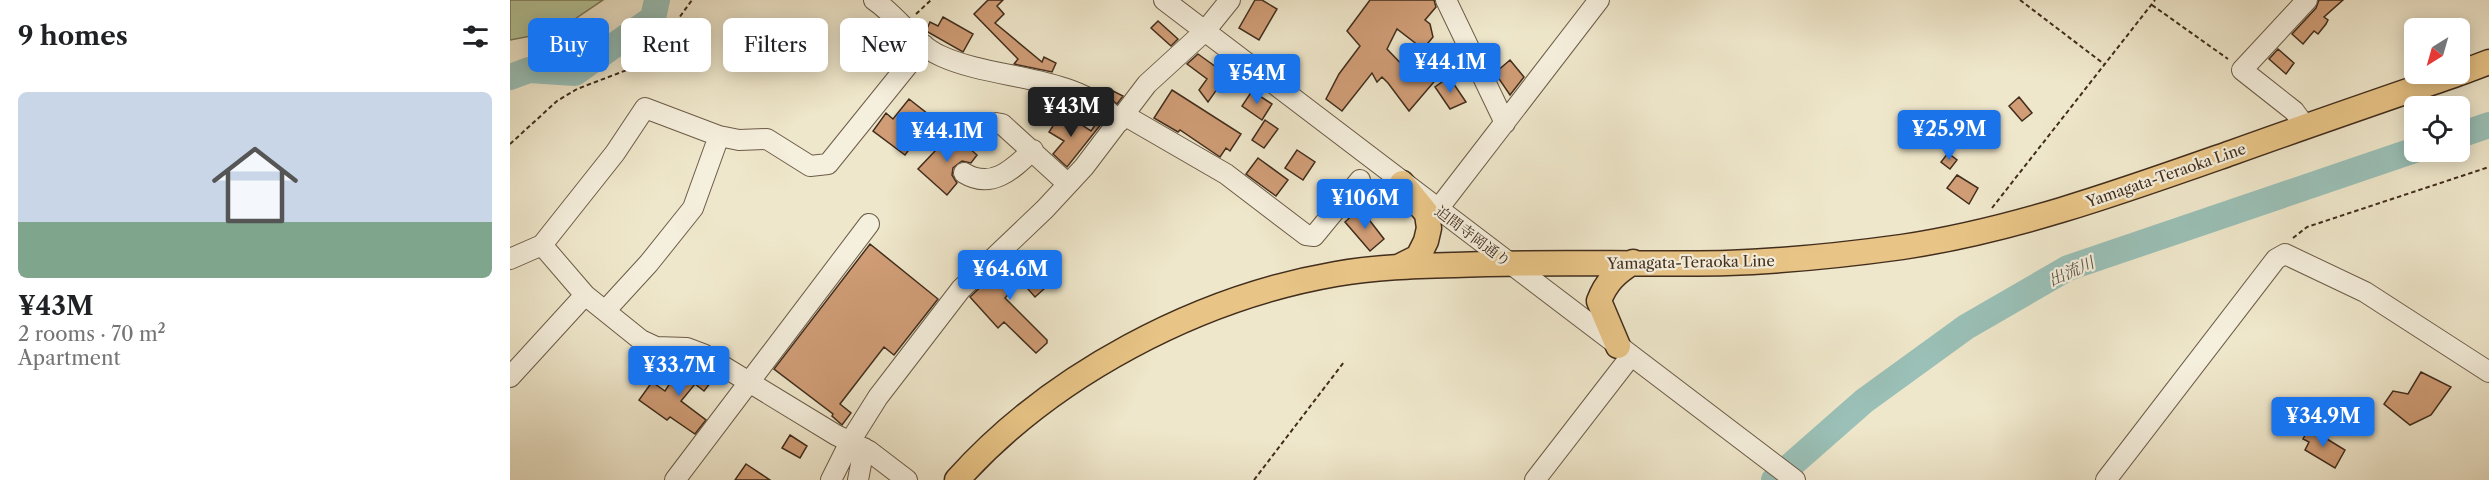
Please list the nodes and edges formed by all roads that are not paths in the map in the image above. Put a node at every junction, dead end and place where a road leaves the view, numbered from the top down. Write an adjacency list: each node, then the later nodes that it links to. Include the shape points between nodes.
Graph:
1 (874, 0): 7 (street)
2 (1164, 0): 8 (street, 迫間寺岡通り)
3 (1230, 0): 8 (street)
4 (1446, 0): 15 (street)
5 (1599, 0): 15 (street)
6 (2307, 0): 16 (street, via 2242,70 2294,111)
7 (894, 18)
8 (1205, 32): 14 (street, via 1147,84); 22 (street, 迫間寺岡通り)
9 (928, 48): 14 (street, via 972,68 1070,92)
10 (2489, 62): 11 (main road, Yamagata-Teraoka Line)
11 (2470, 69)
12 (902, 72): 18 (street, via 828,164 810,166 766,139)
13 (2427, 84): 16 (main road, Yamagata-Teraoka Line)
14 (1121, 119): 21 (street, via 1226,174 1306,235 1314,236); 23 (street)
15 (1505, 123): 24 (street)
16 (2305, 126): 28 (main road, Yamagata-Teraoka Line, via 2059,212 1905,246 1780,261)
17 (979, 133): 19 (street, via 996,123 1002,124)
18 (718, 136): 26 (street, via 645,108 615,153); 32 (street, via 693,208)
19 (1033, 150): 20 (street, via 1001,177 984,180); 23 (street)
20 (964, 173)
21 (1360, 180)
22 (1402, 183): 24 (street, 迫間寺岡通り); 30 (main road, via 1427,214 1429,228 1418,257)
23 (1068, 184): 37 (street, via 962,289 878,397)
24 (1438, 209): 29 (street, 迫間寺岡通り)
25 (869, 224): 36 (street)
26 (542, 245): 27 (street); 31 (street)
27 (510, 260)
28 (1633, 262): 29 (main road, Yamagata-Teraoka Line); 33 (main road, via 1617,272 1604,287 1599,301)
29 (1509, 263): 30 (main road, Yamagata-Teraoka Line); 33 (street, 迫間寺岡通り)
30 (1398, 267): 42 (main road, Yamagata-Teraoka Line, via 1276,287 1165,328 1057,392 1000,438)
31 (585, 295): 32 (street); 35 (street)
32 (605, 311): 36 (street, via 649,344 703,354)
33 (1625, 351): 43 (street); 44 (street, 迫間寺岡通り)
34 (2489, 372): 45 (street, via 2365,292 2285,254 2276,259)
35 (510, 377)
36 (749, 382): 37 (street, via 836,435); 38 (street)
37 (858, 444): 39 (street); 40 (street); 41 (street)
38 (675, 480)
39 (831, 480)
40 (858, 480)
41 (907, 480)
42 (957, 480)
43 (1535, 480)
44 (1795, 480)
45 (2106, 480)

